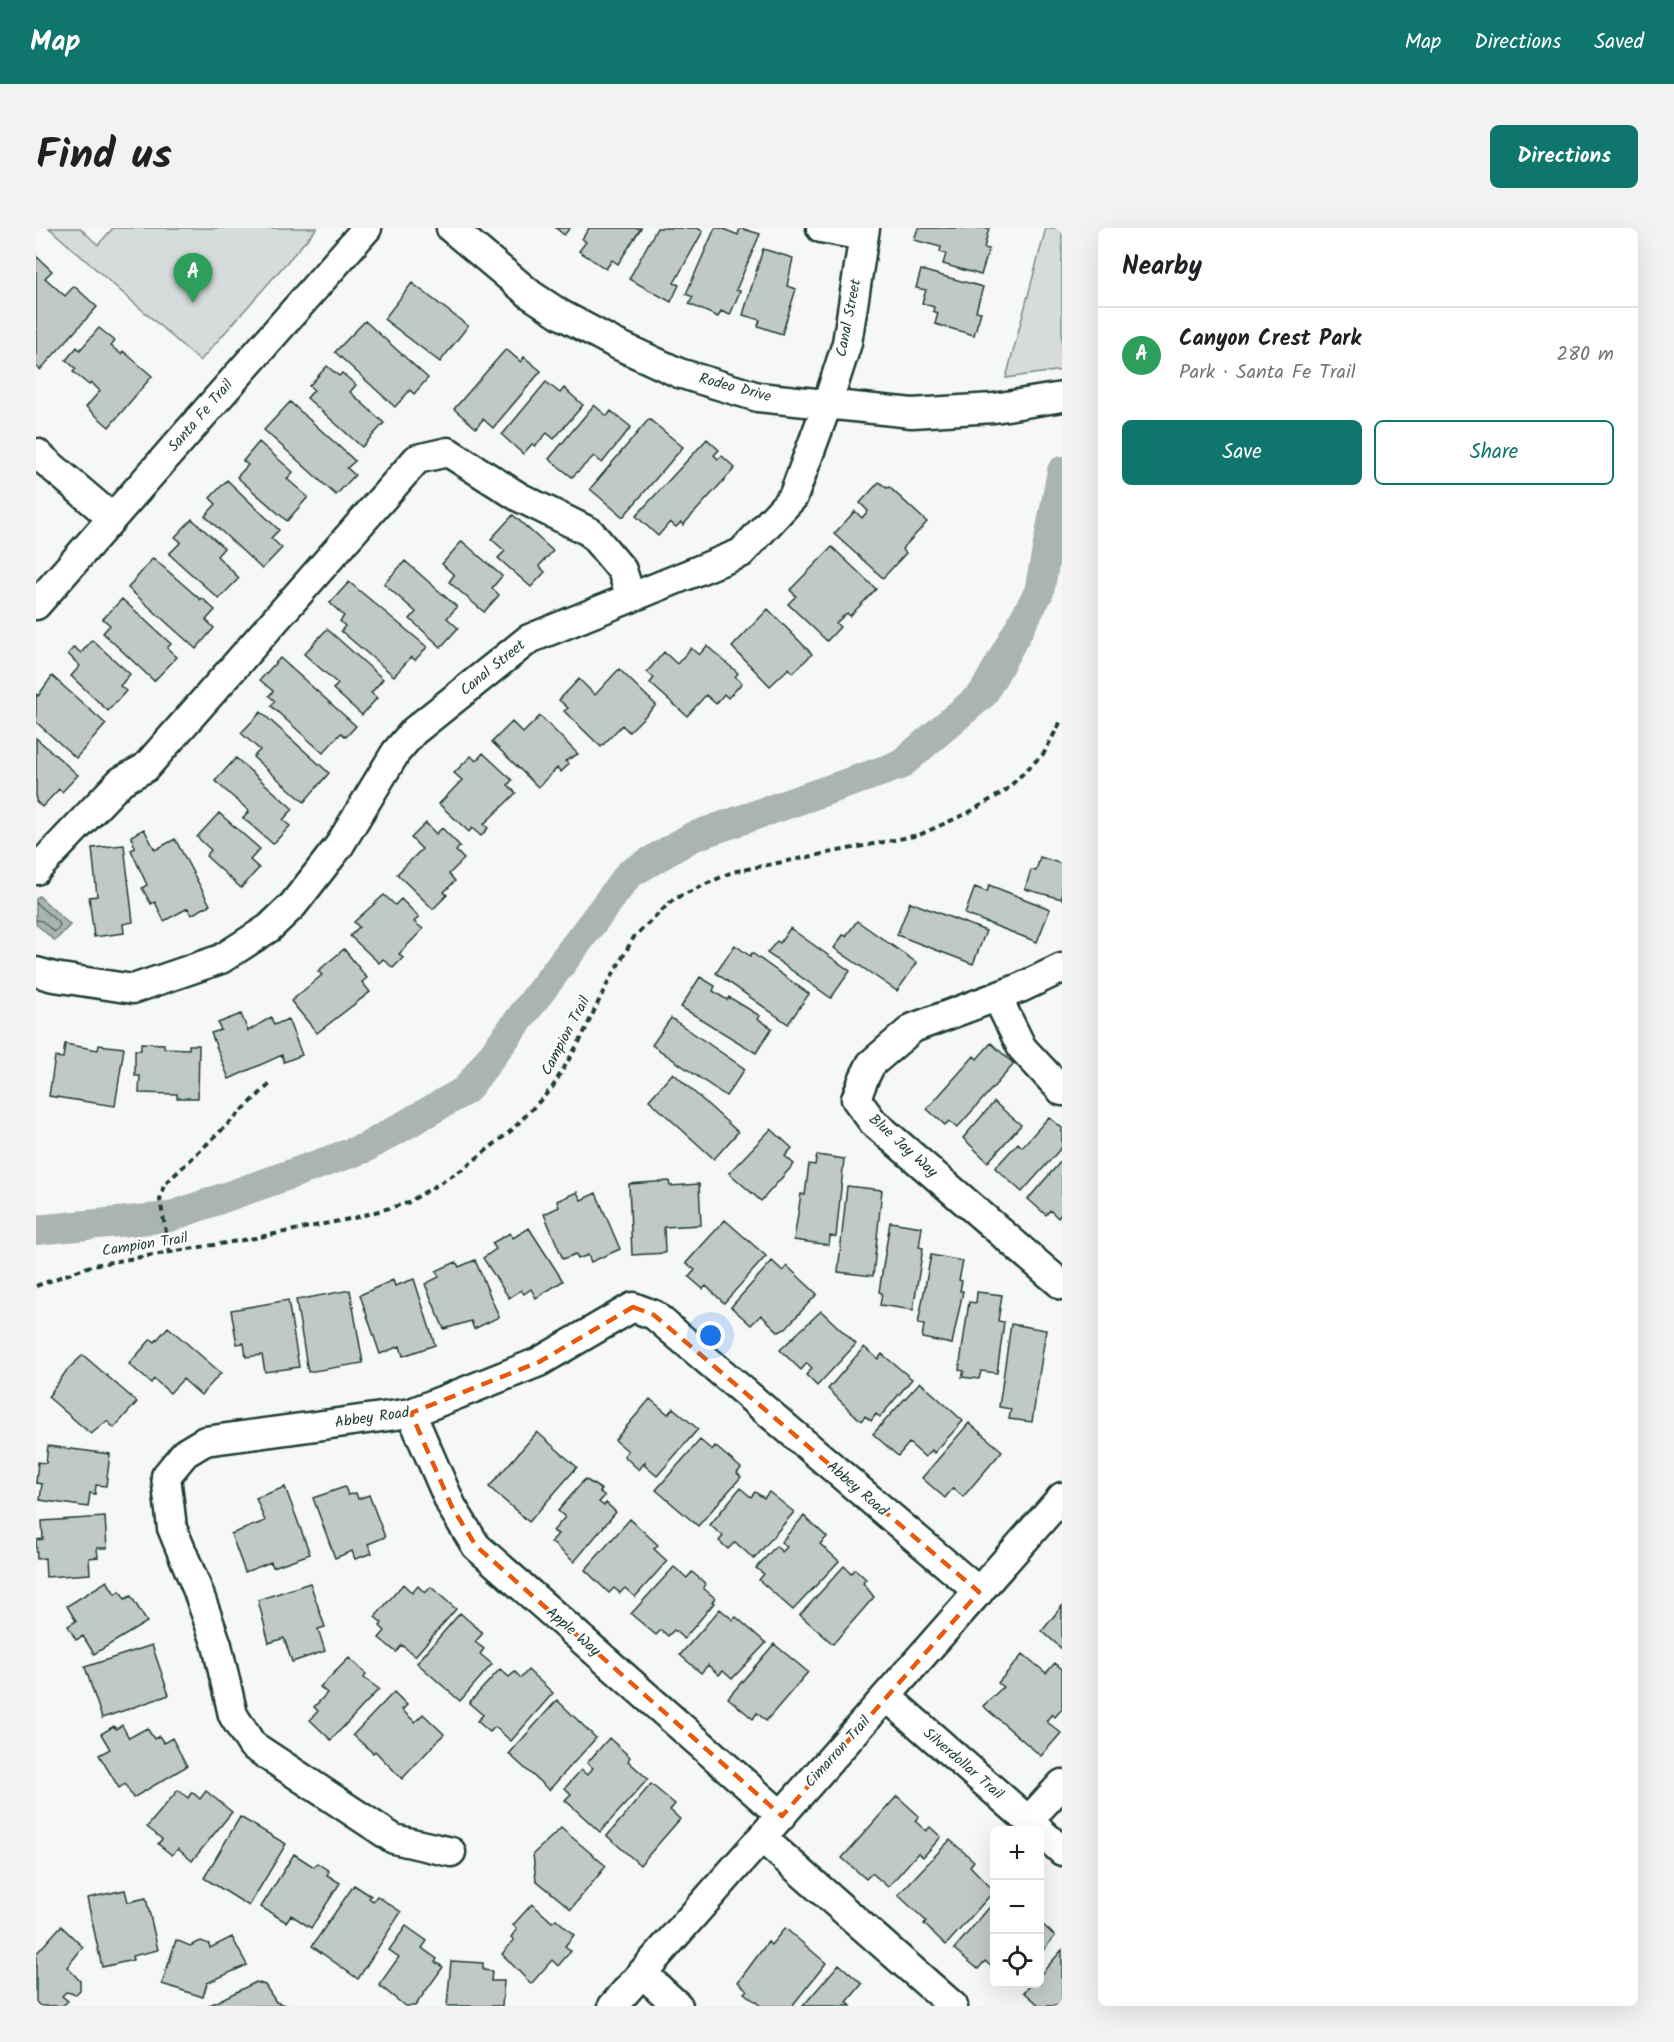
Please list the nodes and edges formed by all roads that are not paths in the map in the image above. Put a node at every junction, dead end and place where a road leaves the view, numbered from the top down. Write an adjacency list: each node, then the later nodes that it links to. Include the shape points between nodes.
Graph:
1 (366, 228): 8 (street, Santa Fe Trail)
2 (451, 228): 6 (street, Rodeo Drive, via 531,295 616,344 679,373 758,397)
3 (821, 228): 4 (street)
4 (864, 232): 6 (street, Canal Street, via 847,343)
5 (1062, 398): 6 (street, Rodeo Drive, via 994,408 912,413)
6 (827, 405): 9 (street, Canal Street, via 792,496 741,553)
7 (36, 453): 8 (street)
8 (112, 518): 10 (street, Santa Fe Trail)
9 (631, 598): 11 (street, via 622,570 590,532 519,497 448,452 417,459 145,768 121,781); 13 (street, Canal Street, via 528,639 414,730 396,752 339,846 269,928 221,958 133,989)
10 (36, 605)
11 (36, 870)
12 (1062, 968): 14 (street, Blue Jay Way)
13 (36, 972)
14 (997, 997): 15 (street, via 1022,1048); 16 (street, Blue Jay Way, via 913,1028 871,1065 856,1099 873,1122)
15 (1062, 1091)
16 (1062, 1285)
17 (411, 1413): 19 (street, Abbey Road, via 539,1362 633,1307 654,1315); 22 (street, Apple Way, via 452,1507 476,1546); 28 (street, Abbey Road, via 205,1441 185,1454 166,1476 172,1528 217,1645 233,1715 252,1745 394,1839)
18 (1062, 1497): 19 (street, Cimarron Trail)
19 (979, 1592): 20 (street, Cimarron Trail)
20 (887, 1697): 22 (street, Cimarron Trail); 23 (street, Silverdollar Trail)
21 (1062, 1784): 24 (street)
22 (782, 1816): 26 (street, Cimarron Trail)
23 (1034, 1826)
24 (1037, 1826)
25 (1044, 1835): 27 (street, Silverdollar Trail)
26 (762, 1838): 29 (street, Cimarron Trail); 32 (street)
27 (1062, 1851)
28 (451, 1852)
29 (642, 1974): 30 (street, Cimarron Trail); 31 (street)
30 (613, 2006)
31 (678, 2006)
32 (953, 2006)

